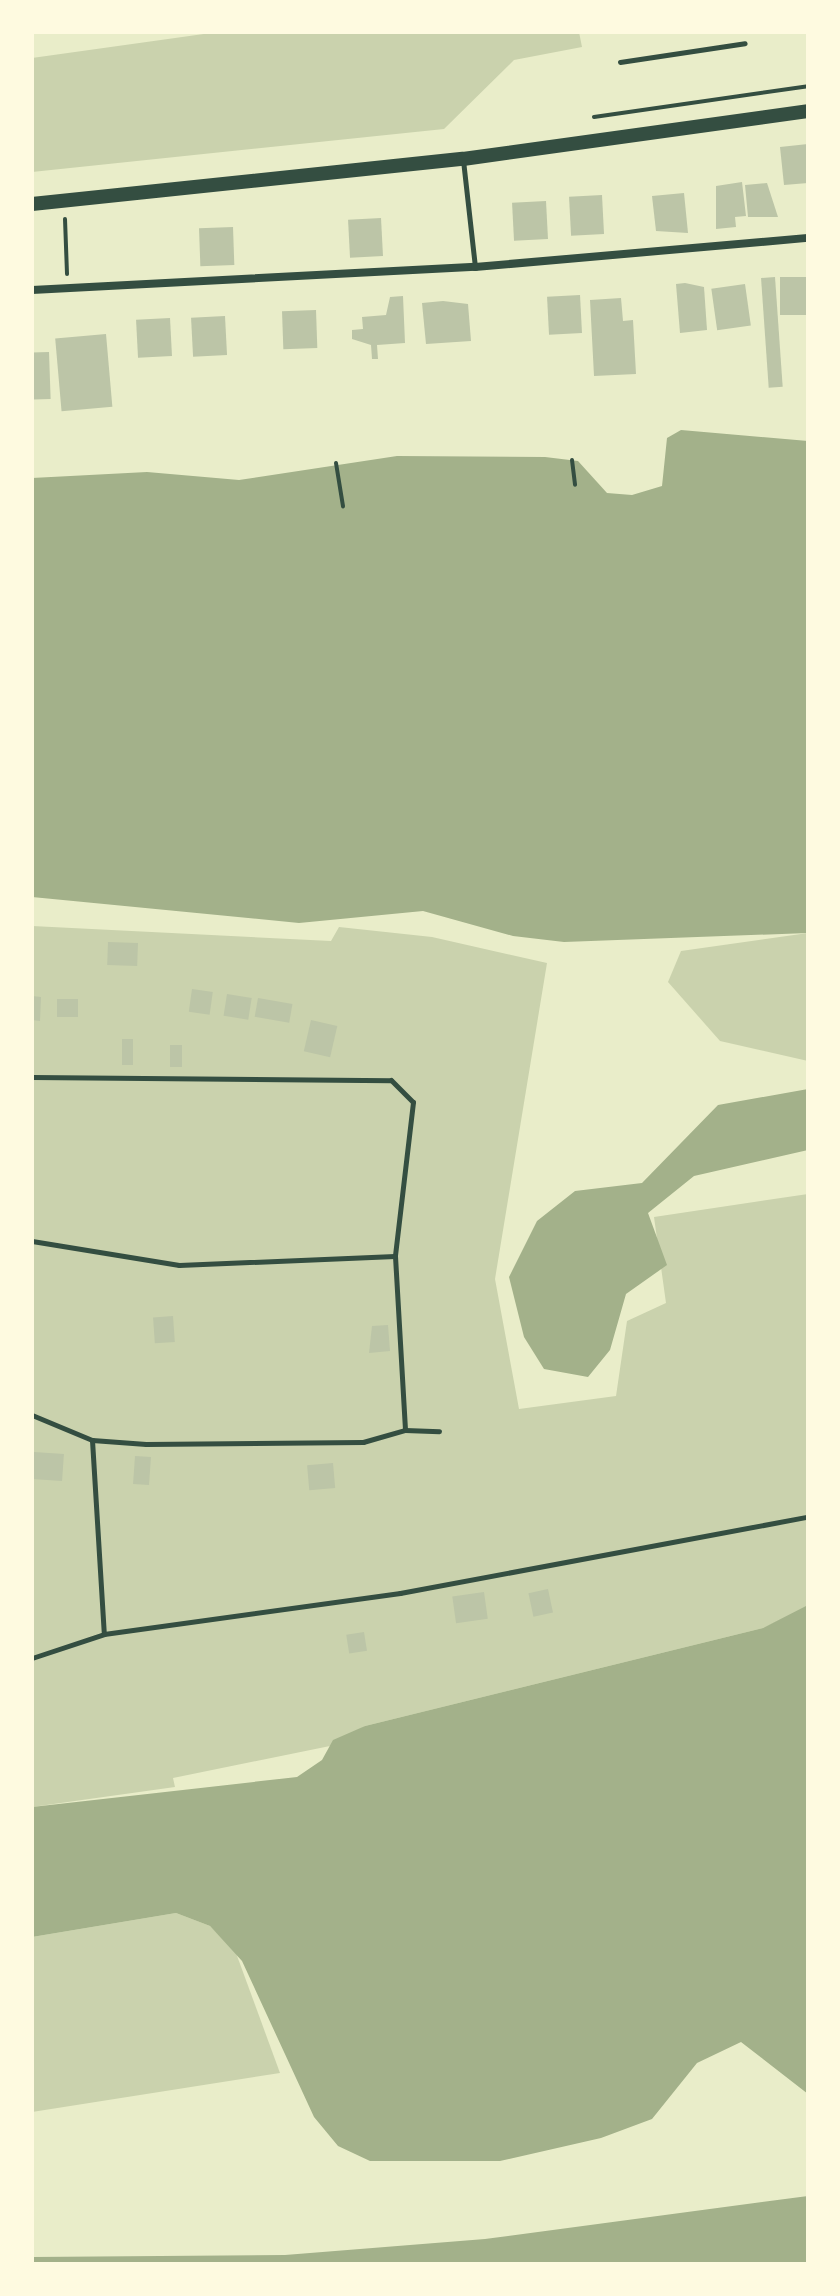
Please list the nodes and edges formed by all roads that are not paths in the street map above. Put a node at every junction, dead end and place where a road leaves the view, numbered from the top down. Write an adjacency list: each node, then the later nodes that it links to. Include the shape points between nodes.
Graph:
1 (745, 43): 2 (lane)
2 (620, 62)
3 (808, 111): 4 (main road)
4 (463, 159): 5 (main road); 7 (lane)
5 (32, 204)
6 (808, 238): 7 (street)
7 (475, 267): 8 (street)
8 (32, 290)
9 (32, 1077): 11 (lane, via 391,1080 413,1102)
10 (32, 1241): 11 (lane, via 179,1265)
11 (395, 1256): 13 (lane)
12 (32, 1415): 15 (lane)
13 (405, 1430): 14 (lane); 15 (lane, via 363,1442)
14 (439, 1431)
15 (92, 1440): 17 (lane)
16 (808, 1517): 17 (lane, via 400,1593)
17 (104, 1634): 18 (lane)
18 (32, 1658)

